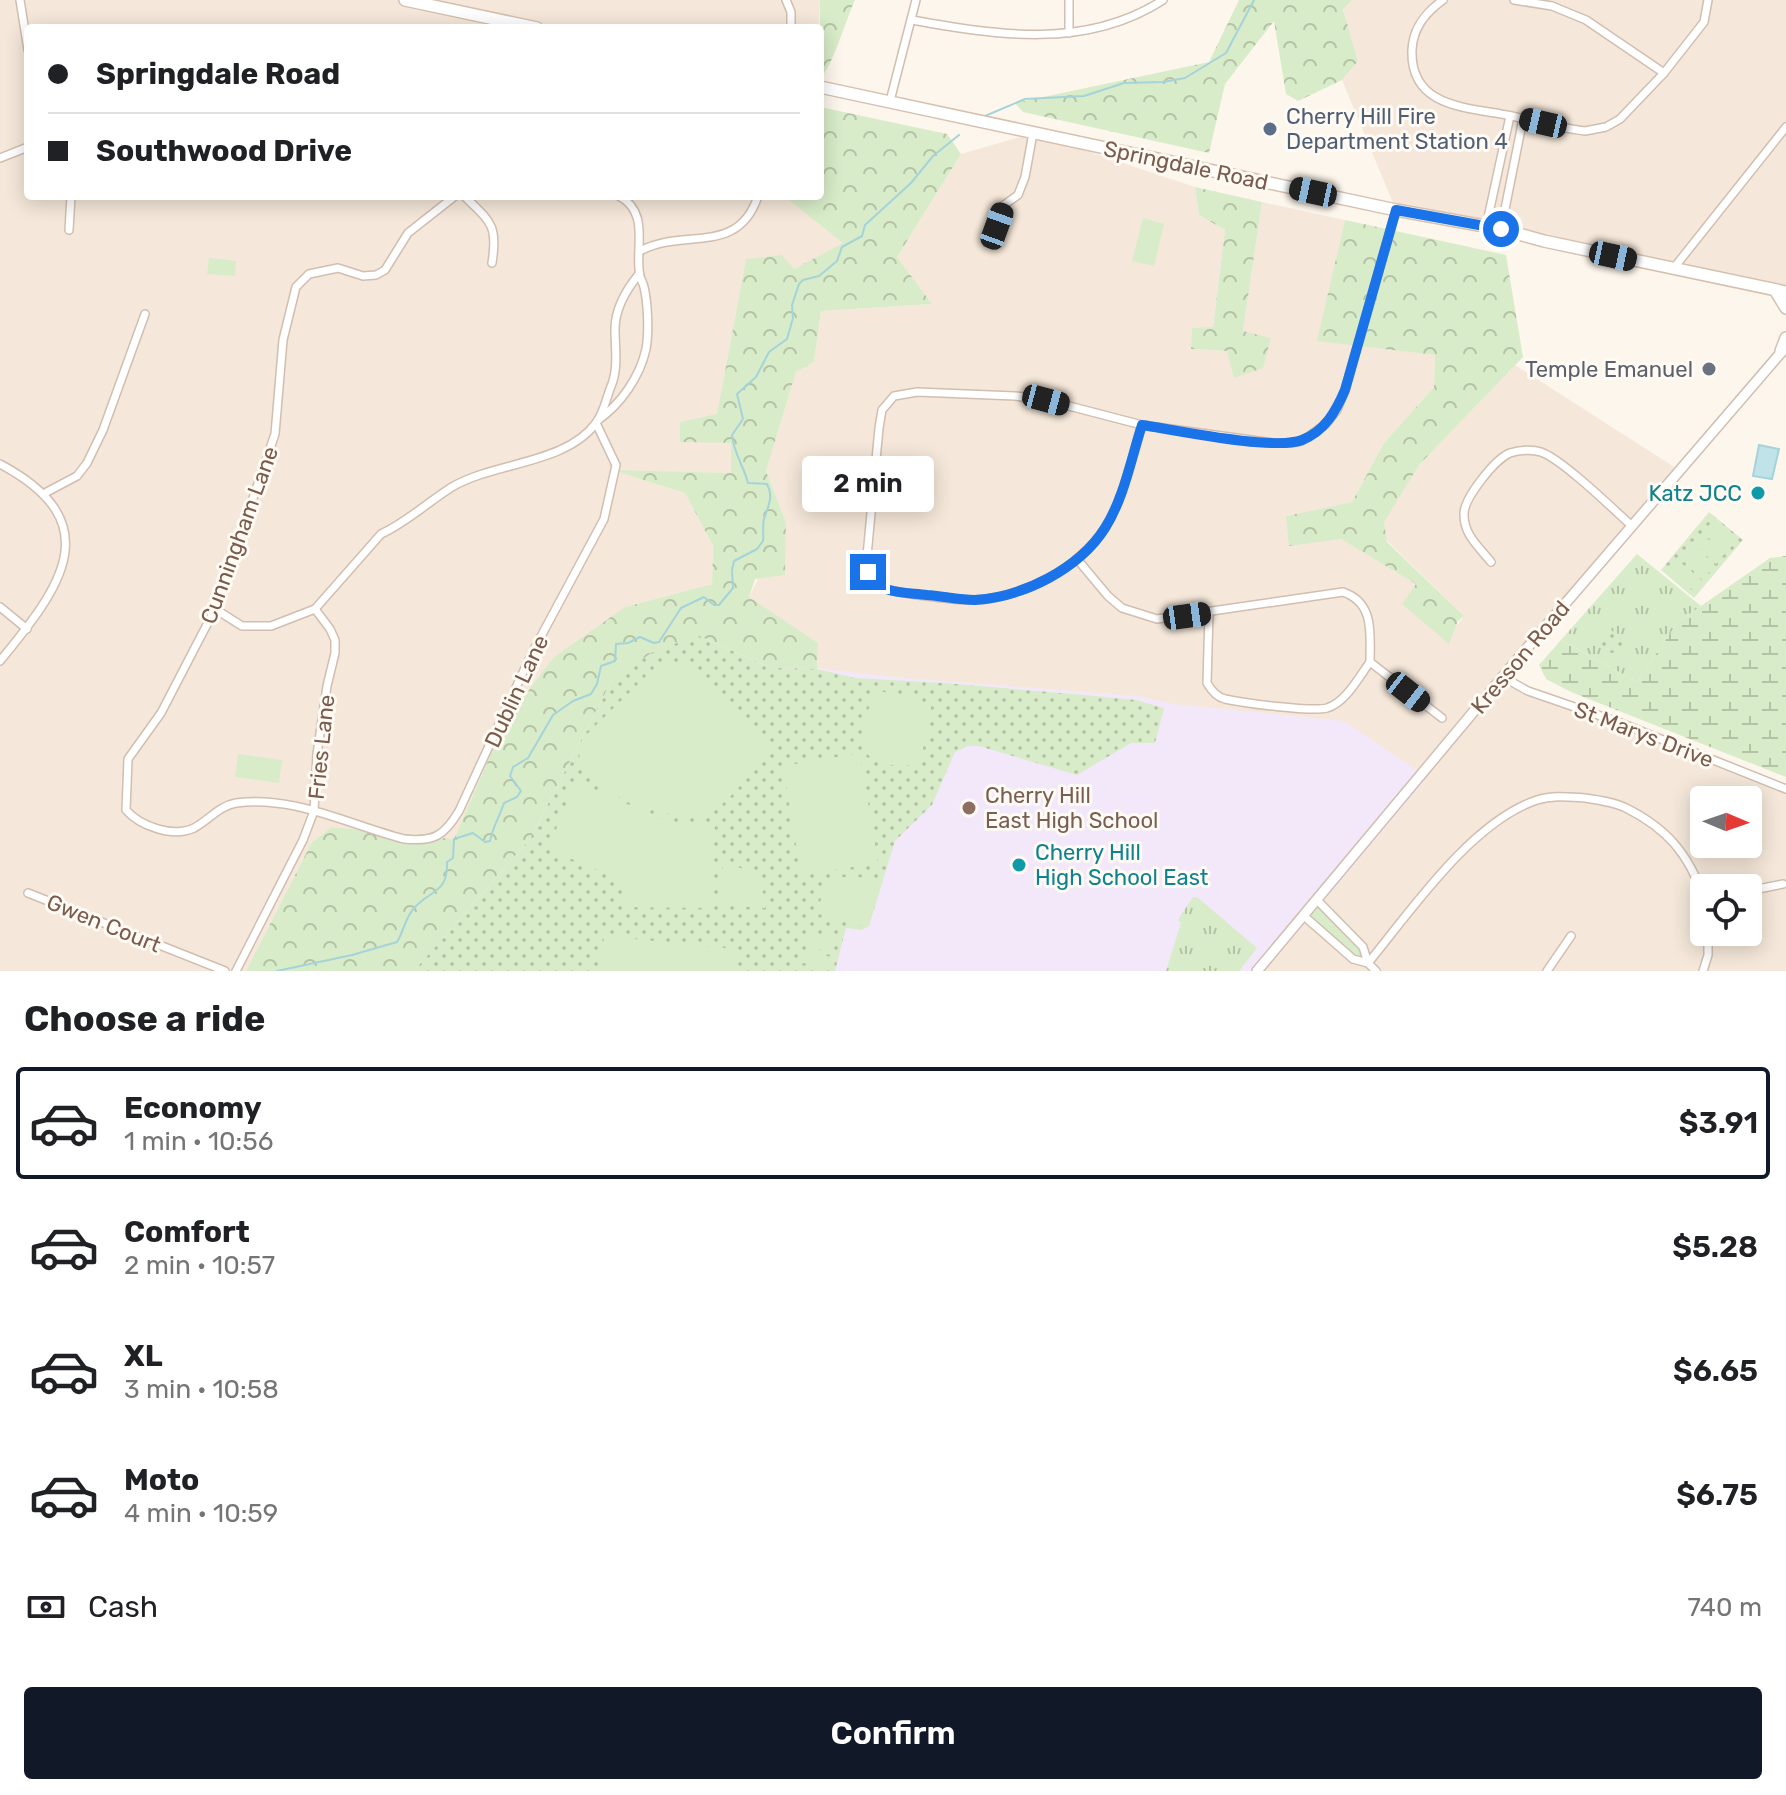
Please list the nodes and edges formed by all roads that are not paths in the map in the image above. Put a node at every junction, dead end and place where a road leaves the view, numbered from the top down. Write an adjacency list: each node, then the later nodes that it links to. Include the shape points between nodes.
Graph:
1 (20, 0): 13 (street)
2 (405, 0): 11 (main road)
3 (786, 0): 12 (street)
4 (916, 0): 10 (street)
5 (1069, 0): 14 (street)
6 (1163, 0): 14 (street, via 1116,23)
7 (1443, 0): 18 (street, via 1413,35 1412,63 1419,82 1451,105)
8 (1514, 0): 15 (street, via 1552,6 1586,20)
9 (1708, 0): 15 (street, via 1704,22)
10 (912, 20): 14 (street, via 1011,36); 17 (street)
11 (518, 24)
12 (791, 24)
13 (24, 25)
14 (1069, 33)
15 (1664, 73): 19 (street, via 1606,127 1585,131)
16 (824, 88): 17 (main road, Springdale Road)
17 (890, 101): 21 (main road, Springdale Road)
18 (1510, 116): 19 (street); 31 (street)
19 (1523, 119): 32 (street)
20 (1786, 127): 36 (street)
21 (1033, 133): 29 (main road, Springdale Road); 30 (street, via 1025,177 1018,195 1004,205)
22 (24, 149): 23 (street)
23 (0, 158)
24 (71, 200): 33 (street)
25 (450, 200): 51 (street, Cunningham Lane, via 408,233 385,270 363,276 338,268 309,274 296,287 283,340 275,434)
26 (468, 200): 35 (street, via 494,227)
27 (623, 200): 34 (street, via 636,216)
28 (756, 200): 34 (street, via 747,220 728,233 663,241)
29 (1396, 210): 31 (main road, Springdale Road); 44 (street, via 1345,390 1326,424 1302,441 1281,443)
30 (997, 226)
31 (1486, 227): 32 (main road, Springdale Road)
32 (1501, 229): 36 (main road, Springdale Road)
33 (69, 230)
34 (640, 251): 37 (street)
35 (492, 263)
36 (1673, 269): 38 (main road, Springdale Road)
37 (639, 274): 43 (street, via 619,306 618,355); 43 (street, via 645,288 646,350 615,409)
38 (1780, 291): 39 (main road)
39 (1786, 308)
40 (145, 314): 46 (street, via 87,463 77,476)
41 (1786, 338): 42 (main road)
42 (1784, 349): 47 (street, Kresson Road)
43 (597, 422): 52 (street, via 578,442 454,485 381,534); 60 (street, Dublin Lane, via 616,465 604,519 532,653 449,827 431,838 404,839)
44 (1142, 425): 48 (street, via 1106,527); 48 (street, via 1015,396 911,393 894,396 882,410 867,556 868,572 878,586 974,600 997,597 1028,588)
45 (0, 464): 46 (street)
46 (43, 494): 54 (street, via 63,525 66,555)
47 (1632, 526): 49 (street, via 1549,456 1513,452 1464,505 1469,536); 57 (street, Kresson Road)
48 (1077, 559): 53 (street, via 1108,596 1133,613 1157,619)
49 (1491, 562)
50 (0, 607): 54 (street)
51 (215, 609): 52 (street, via 242,626 271,626); 60 (street, Cunningham Lane, via 161,713 128,759 126,810 153,828 175,830 193,828 231,804)
52 (315, 609): 60 (street, Fries Lane, via 330,629 335,653 317,754)
53 (1209, 613): 56 (street, via 1343,592 1354,596 1368,613); 56 (street, via 1207,683 1224,699 1325,709 1343,696)
54 (27, 629): 55 (street)
55 (0, 661)
56 (1370, 662): 58 (street)
57 (1503, 677): 59 (street, St Marys Drive); 65 (street, Kresson Road)
58 (1442, 718)
59 (1786, 789)
60 (314, 811): 71 (street, Fries Lane)
61 (1693, 874): 69 (street, via 1684,854 1646,819 1618,804 1552,797 1535,801 1475,839)
62 (1783, 884): 63 (street)
63 (1762, 888)
64 (28, 893): 70 (street, Gwen Court)
65 (1317, 900): 66 (street, Kresson Road); 69 (street, via 1363,947)
66 (1304, 916): 69 (street, via 1353,959); 72 (street, Kresson Road)
67 (1571, 936): 74 (street)
68 (1708, 946): 75 (street)
69 (1368, 963): 73 (street)
70 (225, 971)
71 (236, 971)
72 (1257, 971)
73 (1376, 971)
74 (1547, 971)
75 (1703, 971)

